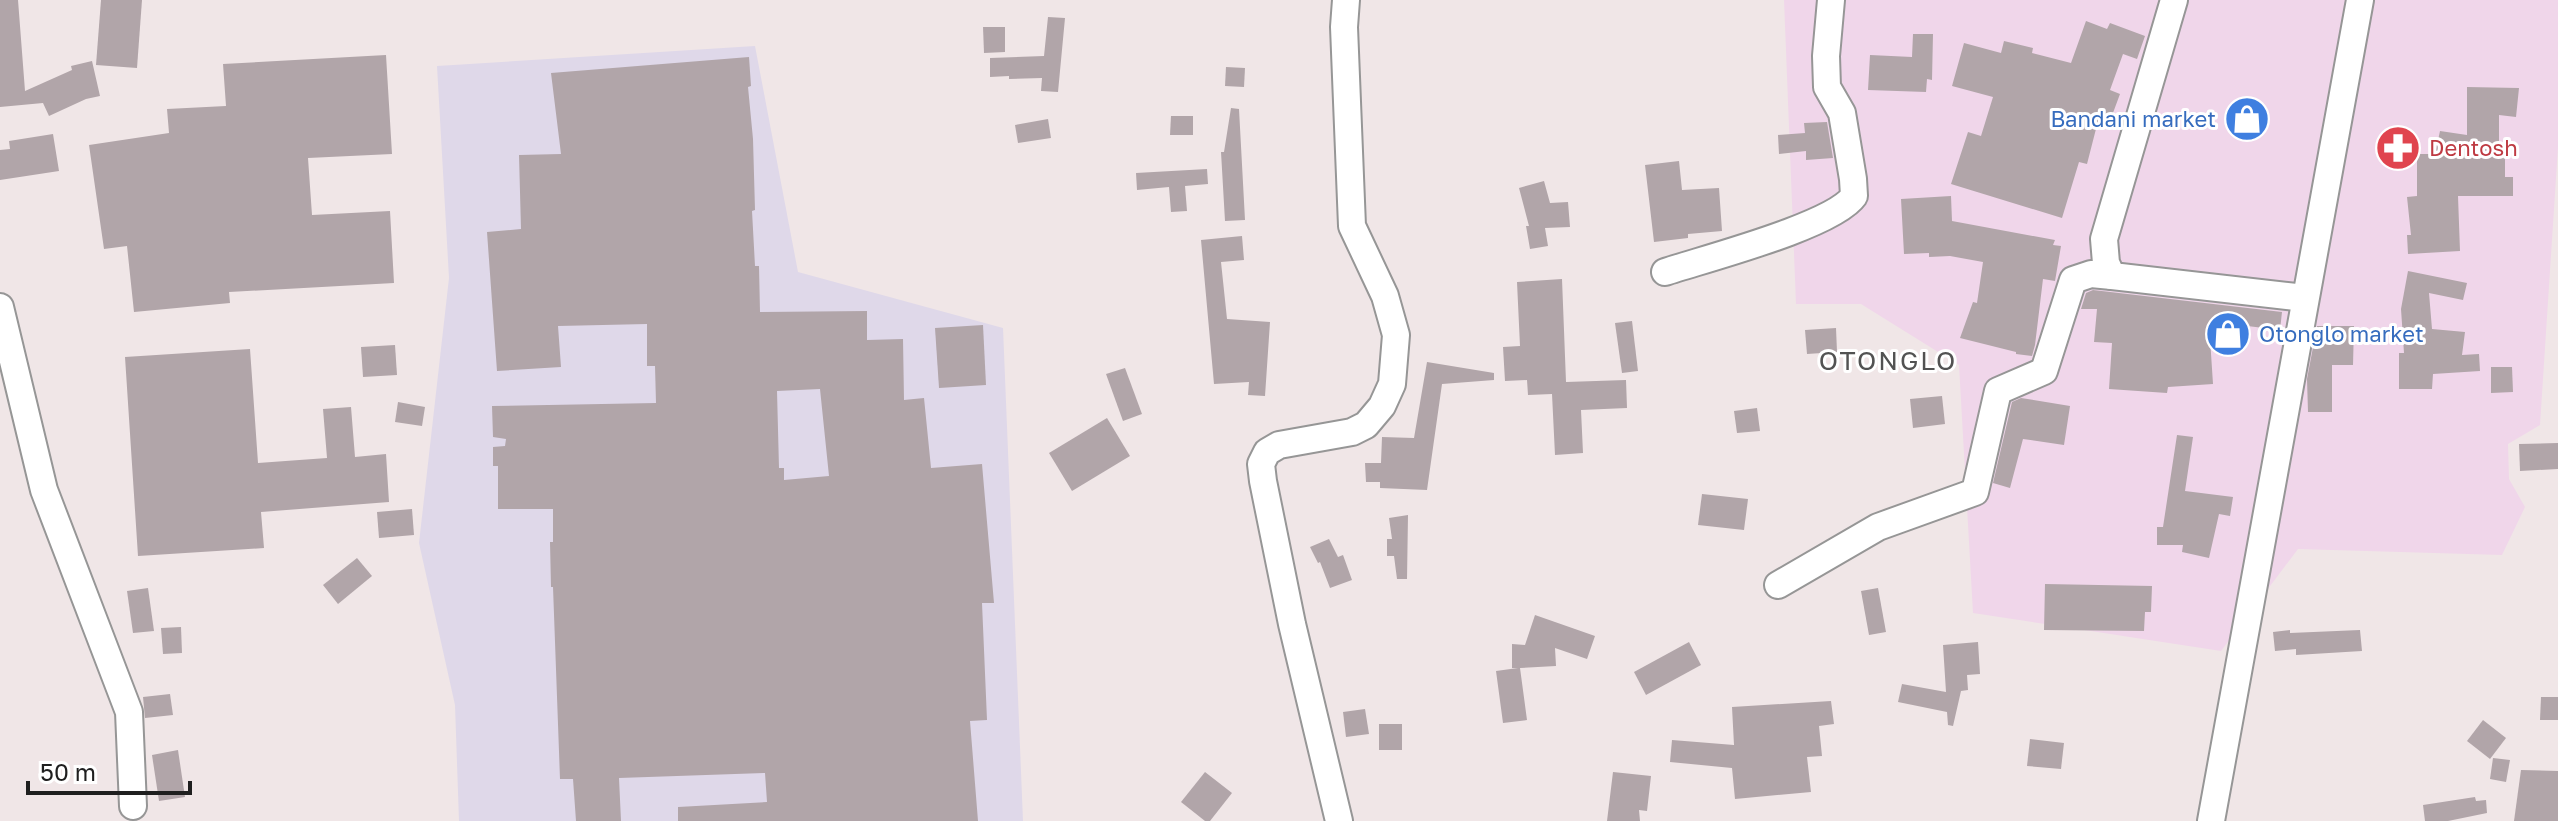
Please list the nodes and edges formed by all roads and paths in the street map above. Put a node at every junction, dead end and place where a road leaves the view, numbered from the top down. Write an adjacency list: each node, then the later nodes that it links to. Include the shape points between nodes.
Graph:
1 (1346, 0): 11 (street, via 1352,226 1385,296 1396,335 1392,384 1366,425 1279,445 1261,464)
2 (1831, 0): 5 (street, via 1827,87 1842,113 1854,196 1817,222)
3 (2174, 0): 6 (street, via 2104,239)
4 (2360, 0): 7 (street)
5 (1665, 272)
6 (2112, 276): 7 (street); 9 (street, via 2091,274 2073,280 2044,371 1998,391 1975,492 1878,527)
7 (2305, 298): 12 (street)
8 (0, 307): 10 (street, via 44,490 129,712)
9 (1778, 585)
10 (133, 806)
11 (1339, 821)
12 (2211, 821)

